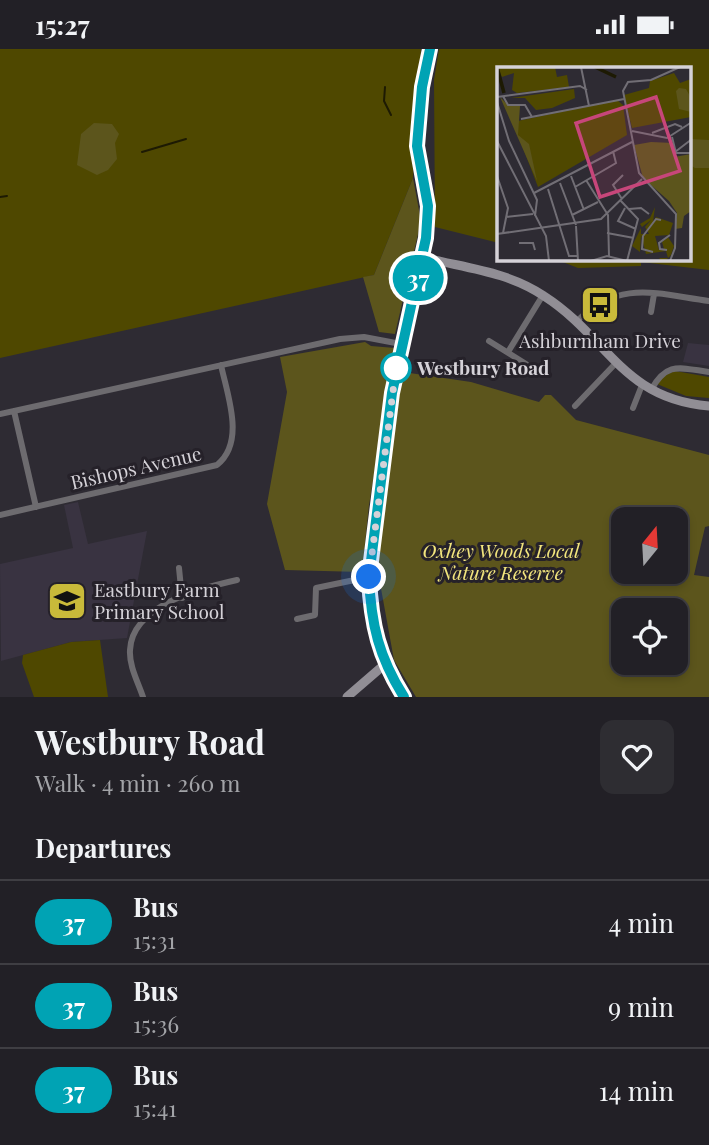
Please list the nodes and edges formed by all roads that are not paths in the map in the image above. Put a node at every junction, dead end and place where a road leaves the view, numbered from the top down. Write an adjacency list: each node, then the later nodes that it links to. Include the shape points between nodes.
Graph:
1 (430, 49): 2 (main road, via 417,146 428,206)
2 (422, 257): 4 (street, via 494,273); 9 (main road)
3 (654, 294): 5 (street); 6 (street); 7 (street, via 606,297)
4 (543, 295): 7 (street); 10 (street)
5 (709, 301)
6 (651, 312)
7 (577, 320): 12 (street)
8 (489, 341): 10 (street)
9 (401, 344): 13 (street, via 355,337); 24 (main road)
10 (508, 352): 11 (street)
11 (526, 364)
12 (615, 364): 15 (street); 16 (street)
13 (220, 365): 19 (street); 21 (street, Bishops Avenue, via 233,426 230,445 220,462 207,469)
14 (709, 372): 15 (street, via 671,369)
15 (646, 388): 17 (street, via 686,404); 18 (street)
16 (575, 406)
17 (709, 406)
18 (633, 408)
19 (15, 411): 20 (street); 21 (street)
20 (0, 414)
21 (36, 507): 22 (street, Bishops Avenue)
22 (0, 515)
23 (179, 568): 26 (street)
24 (369, 577): 27 (street, via 316,588 315,615); 28 (main road, via 370,605)
25 (237, 580): 26 (street)
26 (183, 598): 29 (street, via 149,614 132,637 130,658)
27 (297, 619)
28 (384, 665): 30 (street); 31 (main road)
29 (143, 697)
30 (347, 697)
31 (404, 697)

